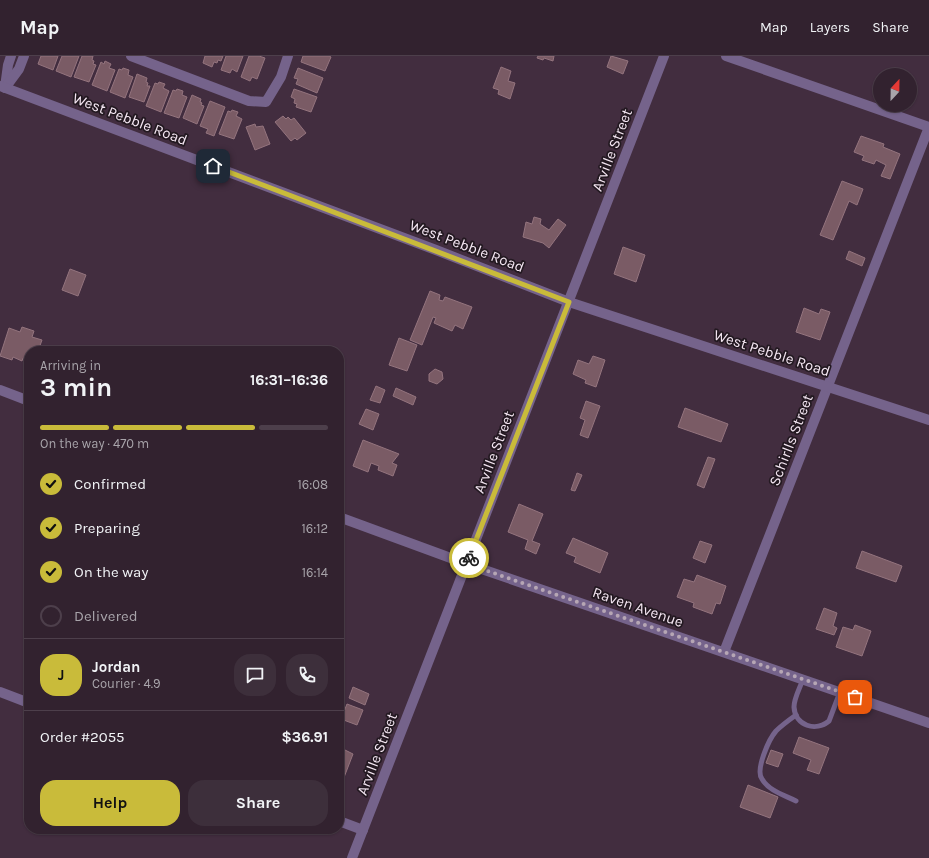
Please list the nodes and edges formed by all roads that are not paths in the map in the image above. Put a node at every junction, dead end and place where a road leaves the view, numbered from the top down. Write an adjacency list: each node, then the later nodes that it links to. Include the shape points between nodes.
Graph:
1 (11, 56): 7 (street)
2 (24, 56): 7 (street, via 19,69)
3 (131, 56): 4 (street, via 250,101 266,102 282,77)
4 (288, 56)
5 (664, 56): 9 (street, Arville Street)
6 (726, 56): 8 (street)
7 (2, 87): 9 (street, West Pebble Road)
8 (929, 127): 10 (street, Schirlls Street)
9 (569, 302): 10 (street, West Pebble Road); 15 (street, Arville Street)
10 (828, 387): 13 (street, West Pebble Road); 16 (street, Schirlls Street)
11 (0, 390): 12 (street)
12 (24, 399)
13 (929, 420)
14 (344, 519): 15 (street, Raven Avenue)
15 (467, 564): 16 (street, Raven Avenue); 25 (street, Arville Street)
16 (724, 652): 17 (street, Raven Avenue)
17 (803, 679): 19 (street, Raven Avenue); 21 (lane, via 794,704)
18 (0, 692): 20 (street)
19 (840, 692): 21 (lane, via 832,716 825,725 810,727); 22 (street, Raven Avenue)
20 (24, 701)
21 (796, 715): 23 (lane, via 772,737 759,770 762,780 768,787)
22 (929, 723)
23 (796, 800)
24 (344, 823): 25 (street)
25 (363, 830): 26 (street, Arville Street)
26 (352, 858)

